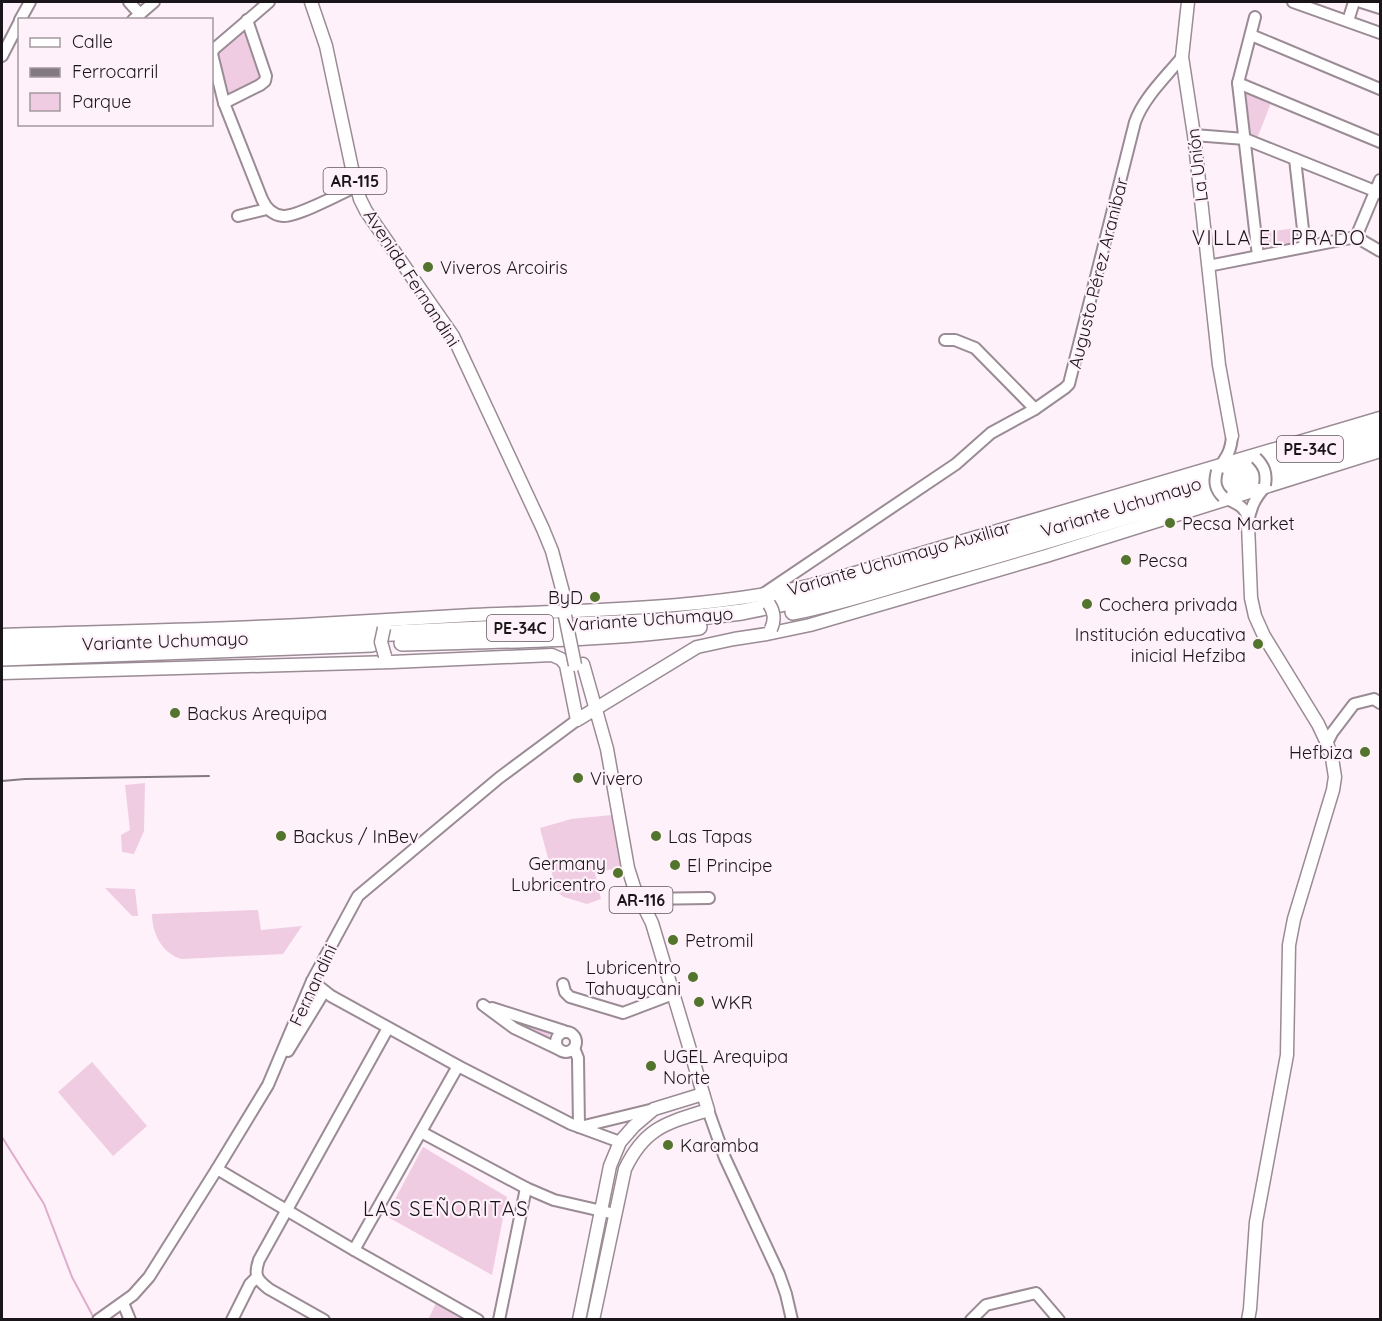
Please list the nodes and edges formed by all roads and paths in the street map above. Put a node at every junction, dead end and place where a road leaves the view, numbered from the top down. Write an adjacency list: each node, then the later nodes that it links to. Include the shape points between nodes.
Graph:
1 (30, 2): 13 (street)
2 (129, 2): 11 (street)
3 (154, 2): 11 (street)
4 (269, 2): 14 (street)
5 (311, 2): 30 (main road, Avenida Fernandini / AR-115, via 326,46)
6 (1188, 2): 21 (main road, La Unión)
7 (1293, 2): 15 (street)
8 (1354, 2): 15 (street)
9 (1361, 2): 10 (street)
10 (1380, 8)
11 (137, 17)
12 (1255, 17): 18 (street)
13 (21, 18)
14 (247, 20): 19 (street); 25 (street, via 265,81)
15 (1348, 21): 17 (street)
16 (18, 24): 20 (street)
17 (1380, 33)
18 (1251, 34): 23 (street); 24 (street)
19 (213, 49)
20 (2, 56)
21 (1182, 57): 26 (main road, La Unión); 40 (street, Augusto Pérez Aranibar, via 1145,103 1135,122 1072,378 1065,388)
22 (213, 58): 25 (street)
23 (1238, 82): 27 (street); 28 (street)
24 (1380, 89)
25 (224, 103): 32 (street)
26 (1194, 135): 27 (street); 38 (main road, La Unión)
27 (1245, 139): 29 (street); 37 (street)
28 (1380, 142)
29 (1295, 159): 31 (street); 35 (street)
30 (357, 186): 32 (street, via 284,216); 52 (main road, Avenida Fernandini / AR-115, via 366,211 453,336 543,529)
31 (1379, 188): 34 (street)
32 (267, 208): 33 (street)
33 (238, 216)
34 (1356, 237): 35 (street); 36 (street)
35 (1305, 247): 37 (street)
36 (1380, 251)
37 (1258, 256): 38 (street)
38 (1208, 266): 43 (main road, La Unión)
39 (945, 340): 40 (street, via 975,348)
40 (1035, 409): 51 (street, Augusto Pérez Aranibar, via 991,433 956,464)
41 (1380, 418): 46 (main road, Variante Uchumayo Auxiliar)
42 (1380, 428): 56 (highway, Variante Uchumayo / PE-34C, via 1027,536 800,600 742,612 665,621)
43 (1232, 436): 46 (street, via 1236,445); 47 (street, La Unión, via 1227,457)
44 (1380, 440): 57 (highway, Variante Uchumayo / PE-34C, via 1024,548 827,604 743,622 592,636)
45 (1380, 451): 48 (main road)
46 (1254, 457): 47 (main road, Variante Uchumayo Auxiliar); 48 (street, bridge, via 1265,470)
47 (1219, 468): 49 (street, bridge, via 1215,485); 51 (main road, Variante Uchumayo Auxiliar)
48 (1265, 486): 49 (main road); 50 (street, via 1252,504)
49 (1224, 498): 50 (street, via 1242,507); 54 (main road, via 1046,556 810,625)
50 (1248, 524): 62 (main road, via 1255,615)
51 (766, 599): 52 (main road, Variante Uchumayo); 54 (main road, bridge, via 774,616)
52 (568, 614): 53 (main road, Variante Uchumayo); 61 (main road, AR-116, bridge)
53 (387, 624): 55 (main road, Variante Uchumayo); 58 (main road, bridge, via 381,642)
54 (769, 632): 61 (main road, Variante Uchumayo, via 697,647)
55 (2, 634)
56 (2, 646)
57 (2, 658)
58 (389, 659): 59 (main road, Variante Uchumayo); 61 (main road, Variante Uchumayo, via 557,656 566,665)
59 (2, 673)
60 (1380, 703): 62 (street, via 1374,699 1354,704)
61 (587, 714): 63 (main road, AR-116, via 602,729 628,868); 65 (street, Fernandini, via 499,778 358,896)
62 (1327, 743): 100 (main road, via 1335,777 1289,945 1287,1055 1256,1222)
63 (640, 898): 64 (street); 68 (main road, AR-116, via 652,923)
64 (709, 898)
65 (312, 981): 67 (street); 74 (street, Fernandini)
66 (564, 984): 68 (street, via 570,997 623,1014)
67 (324, 992): 69 (street); 74 (street)
68 (673, 994): 75 (main road, AR-116)
69 (388, 1028): 73 (street); 83 (street)
70 (564, 1031): 71 (street, via 576,1038); 72 (street, via 555,1040); 72 (street, via 483,1005 514,1028)
71 (574, 1048): 72 (street, via 568,1052); 78 (street, via 578,1058)
72 (558, 1049)
73 (458, 1066): 78 (street); 79 (street)
74 (268, 1085): 81 (street, Fernandini)
75 (703, 1094): 76 (main road); 77 (main road, AR-116)
76 (654, 1109): 78 (street); 80 (main road)
77 (708, 1110): 85 (main road, via 662,1125 647,1137 625,1169); 98 (street, via 725,1158 778,1274)
78 (579, 1127): 80 (street)
79 (421, 1132): 82 (street); 86 (street)
80 (620, 1142): 84 (main road, via 610,1166)
81 (217, 1169): 83 (street); 88 (street, Fernandini, via 149,1277)
82 (526, 1188): 84 (street, via 554,1200); 95 (street)
83 (287, 1210): 86 (street); 87 (street, via 259,1260)
84 (601, 1210): 85 (street); 96 (main road)
85 (615, 1214): 97 (main road)
86 (354, 1250): 94 (street)
87 (257, 1277): 92 (street); 93 (street, via 269,1289)
88 (123, 1303): 90 (street, Fernandini); 91 (street)
89 (976, 1318): 99 (street, via 986,1305 1036,1293)
90 (99, 1319)
91 (130, 1320)
92 (232, 1320)
93 (324, 1320)
94 (478, 1320)
95 (499, 1320)
96 (579, 1320)
97 (593, 1320)
98 (792, 1320)
99 (1059, 1320)
100 (1248, 1320)

